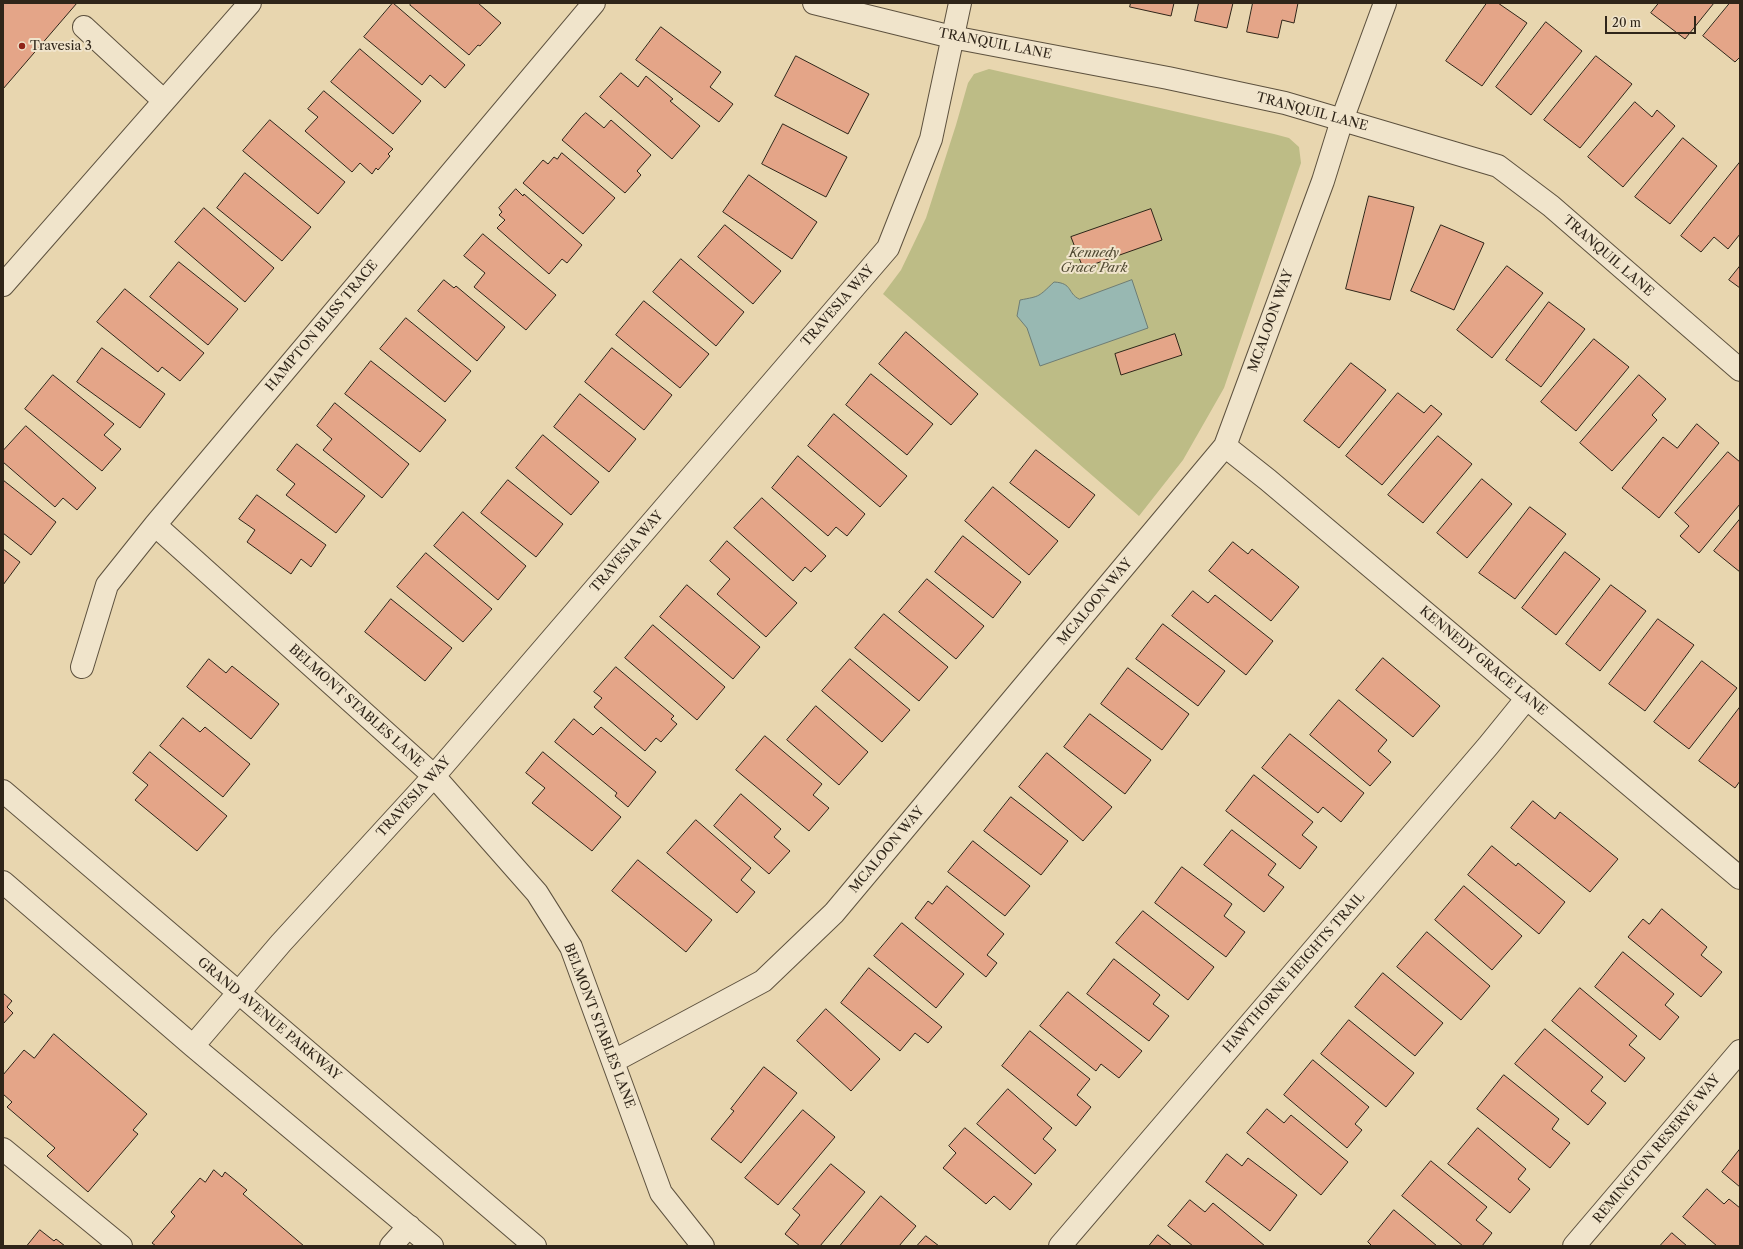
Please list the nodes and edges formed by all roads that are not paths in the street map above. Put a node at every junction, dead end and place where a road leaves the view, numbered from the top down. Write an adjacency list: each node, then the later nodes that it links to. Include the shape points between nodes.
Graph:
1 (250, 3): 8 (street)
2 (594, 3): 13 (street, HAMPTON BLISS TRACE)
3 (814, 3): 7 (street, TRANQUIL LANE)
4 (960, 3): 7 (street, TRAVESIA WAY)
5 (1385, 3): 9 (street, MCALOON WAY)
6 (84, 27): 8 (street)
7 (952, 37): 9 (street, TRANQUIL LANE, via 1168,78 1285,103); 16 (street, TRAVESIA WAY, via 931,140 888,248)
8 (164, 101): 10 (street)
9 (1342, 120): 11 (street, TRANQUIL LANE, via 1498,166 1551,206); 12 (street, MCALOON WAY, via 1323,181)
10 (3, 285)
11 (1740, 370)
12 (1225, 446): 15 (street, KENNEDY GRACE LANE); 23 (street, MCALOON WAY, via 834,913 763,981)
13 (155, 525): 14 (street, HAMPTON BLISS TRACE, via 107,585); 16 (street, BELMONT STABLES LANE)
14 (82, 667)
15 (1527, 698): 18 (street, KENNEDY GRACE LANE); 31 (street, HAWTHORNE HEIGHTS TRAIL)
16 (434, 776): 20 (street, TRAVESIA WAY); 23 (street, BELMONT STABLES LANE, via 537,893 571,948)
17 (3, 791): 20 (street, GRAND AVENUE PARKWAY)
18 (1740, 878)
19 (3, 882): 21 (street)
20 (238, 993): 21 (street, TRAVESIA WAY); 29 (street, GRAND AVENUE PARKWAY)
21 (193, 1046): 25 (street)
22 (1740, 1051): 32 (street, REMINGTON RESERVE WAY)
23 (614, 1061): 30 (street, BELMONT STABLES LANE, via 661,1193)
24 (3, 1149): 26 (street)
25 (409, 1226): 27 (street); 28 (street)
26 (121, 1246)
27 (391, 1246)
28 (432, 1246)
29 (535, 1246)
30 (703, 1246)
31 (1060, 1246)
32 (1574, 1246)

